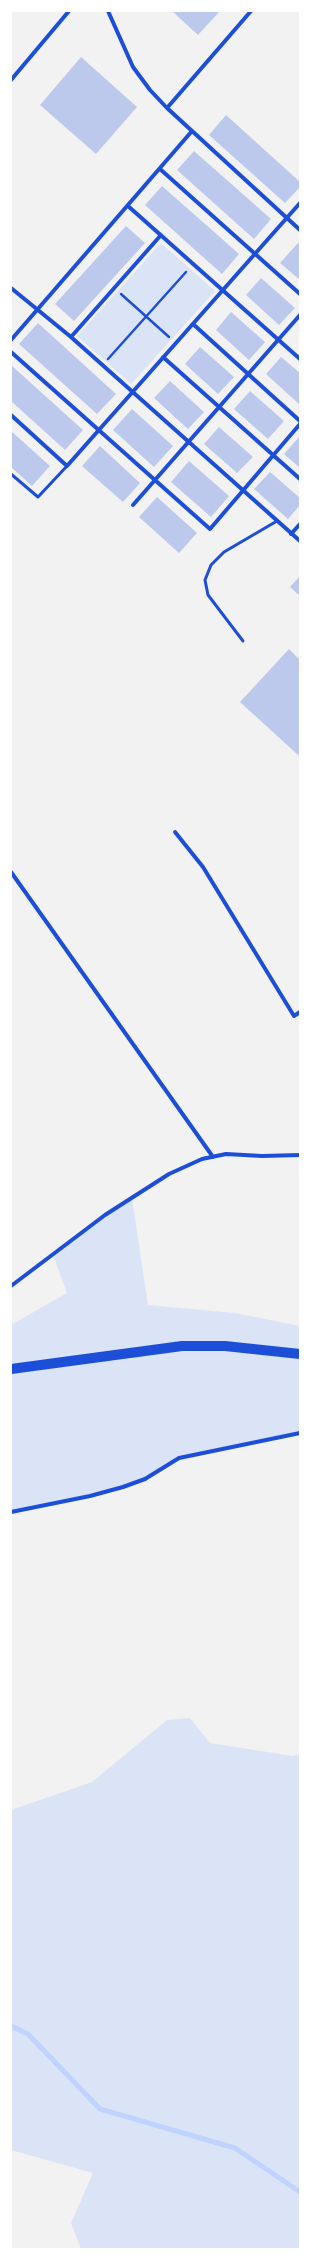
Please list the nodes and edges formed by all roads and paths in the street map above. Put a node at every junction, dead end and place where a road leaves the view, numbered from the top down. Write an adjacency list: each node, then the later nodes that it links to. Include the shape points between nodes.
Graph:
1 (69, 11): 4 (street)
2 (108, 11): 5 (street, via 133,67)
3 (251, 11): 5 (street)
4 (11, 80)
5 (167, 108): 6 (street)
6 (192, 131): 7 (street); 10 (street)
7 (160, 169): 9 (street); 13 (street)
8 (300, 202): 10 (street)
9 (128, 206): 12 (street); 19 (street)
10 (286, 218): 11 (street); 13 (street)
11 (300, 230)
12 (161, 235): 14 (street); 16 (street)
13 (255, 254): 17 (street); 18 (street)
14 (193, 264): 17 (street); 21 (path)
15 (11, 288): 19 (street)
16 (114, 288): 21 (path); 23 (street)
17 (223, 290): 22 (street); 24 (street)
18 (300, 294)
19 (38, 309): 23 (street); 25 (street)
20 (300, 315): 24 (street)
21 (146, 317): 26 (path); 30 (path)
22 (193, 324): 26 (street); 31 (street)
23 (71, 337): 30 (street)
24 (278, 339): 29 (street); 31 (street)
25 (11, 340)
26 (175, 343): 28 (street)
27 (11, 352): 36 (street)
28 (163, 357): 32 (street); 33 (street)
29 (300, 359)
30 (103, 365): 32 (street)
31 (248, 374): 33 (street); 35 (street)
32 (132, 392): 36 (street); 37 (street)
33 (219, 407): 37 (street); 38 (street)
34 (11, 415): 39 (street)
35 (300, 422): 38 (street)
36 (98, 430): 39 (street); 42 (street)
37 (188, 442): 42 (street); 43 (street)
38 (273, 455): 41 (street); 43 (street)
39 (67, 466): 40 (lane, via 38,497)
40 (11, 474)
41 (300, 479)
42 (154, 480): 43 (street, via 210,529); 44 (street)
43 (243, 490): 45 (street)
44 (133, 505)
45 (278, 521): 47 (street); 49 (lane, via 224,552 212,565 205,580 208,595)
46 (300, 524): 47 (street)
47 (292, 534): 48 (street)
48 (300, 541)
49 (243, 641)
50 (175, 832): 52 (street, via 203,867 294,1016)
51 (11, 872): 54 (street)
52 (300, 1012)
53 (300, 1155): 54 (street, via 226,1154)
54 (213, 1157): 55 (street, via 202,1159 169,1174 105,1215)
55 (11, 1286)
56 (300, 1354): 57 (main road, via 225,1346 182,1346)
57 (11, 1369)
58 (300, 1433): 59 (street, via 179,1458 145,1479 122,1487)
59 (11, 1512)

